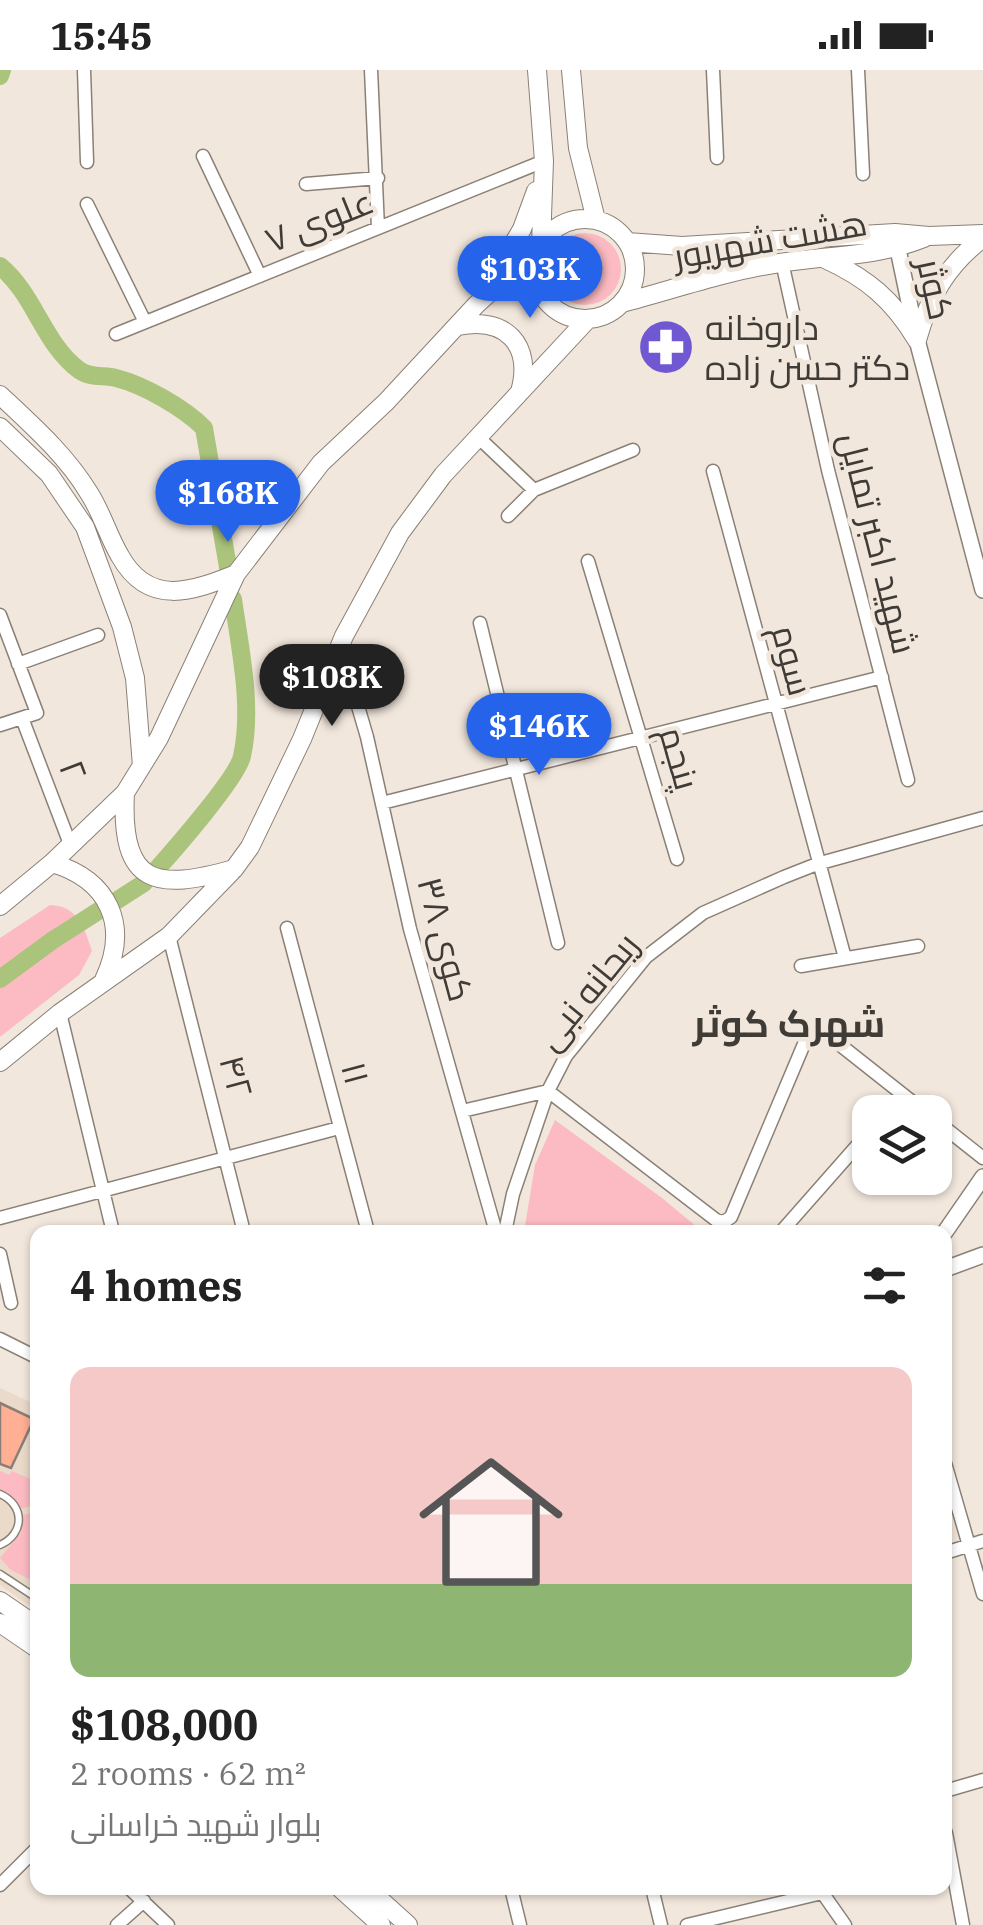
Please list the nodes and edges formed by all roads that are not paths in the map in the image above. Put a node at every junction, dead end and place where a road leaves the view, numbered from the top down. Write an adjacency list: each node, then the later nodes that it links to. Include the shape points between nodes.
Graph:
1 (84, 70): 10 (street)
2 (371, 70): 12 (street)
3 (536, 70): 9 (main road)
4 (570, 70): 15 (main road, via 578,148)
5 (713, 70): 8 (street)
6 (858, 70): 11 (street)
7 (203, 156): 24 (street)
8 (717, 158)
9 (544, 161): 16 (street, علوی ۷); 21 (main road); 27 (main road, via 522,229)
10 (87, 162)
11 (864, 174)
12 (378, 178): 13 (street); 16 (street)
13 (306, 184)
14 (87, 204): 29 (street)
15 (596, 220): 19 (main road); 21 (main road, via 570,221)
16 (378, 228): 24 (street, علوی ۷)
17 (983, 236): 18 (main road, هشت شهریور); 32 (main road, via 937,285)
18 (896, 241): 20 (main road, هشت شهریور); 22 (main road, هشت شهریور); 32 (street, کوثر)
19 (627, 242): 20 (main road, هشت شهریور); 26 (main road, via 634,280)
20 (682, 246): 25 (street)
21 (538, 251): 27 (main road); 28 (main road, via 542,296 562,314)
22 (824, 259): 23 (main road, هشت شهریور); 32 (main road, via 879,290)
23 (782, 262): 25 (main road, هشت شهریور); 49 (street, شهید اکبر تمایل)
24 (260, 276): 29 (street, علوی ۷)
25 (682, 286): 26 (main road, هشت شهریور)
26 (622, 303): 28 (main road)
27 (476, 305): 30 (main road)
28 (587, 320): 33 (main road)
29 (145, 322): 31 (street, علوی ۷)
30 (458, 326): 33 (main road, via 496,326 512,338 525,374); 42 (main road, via 321,463)
31 (116, 334)
32 (917, 340): 43 (street, کوثر)
33 (520, 393): 36 (main road)
34 (0, 395): 42 (main road, via 65,460 121,559 148,586 184,592)
35 (0, 427): 54 (main road, via 49,474 85,527 136,678)
36 (478, 438): 39 (street); 48 (main road, via 400,533)
37 (633, 450): 39 (street)
38 (713, 471): 50 (street, سوم)
39 (534, 490): 40 (street)
40 (508, 516)
41 (588, 560): 53 (street, پنجم)
42 (236, 574): 54 (main road)
43 (983, 590)
44 (0, 616): 47 (street)
45 (480, 623): 55 (street)
46 (98, 635): 47 (street)
47 (18, 664): 51 (street, via 37,713)
48 (332, 666): 58 (street, کوی ۳۸, via 355,696); 64 (main road, via 280,786)
49 (882, 677): 50 (street); 56 (street, شهید اکبر تمایل)
50 (774, 703): 53 (street); 63 (street, سوم)
51 (22, 718): 52 (street); 60 (street, ۲)
52 (0, 726)
53 (643, 737): 55 (street); 61 (street, پنجم)
54 (142, 766): 57 (main road)
55 (515, 770): 58 (street); 68 (street)
56 (908, 780)
57 (125, 794): 60 (main road); 64 (main road, via 128,848 141,870 174,882)
58 (382, 803): 79 (street, کوی ۳۸)
59 (983, 818): 63 (street, ریحانه نبی)
60 (70, 844): 62 (main road)
61 (677, 859)
62 (52, 863): 65 (main road); 72 (main road, via 90,881 114,918 113,961)
63 (817, 864): 70 (street, سوم); 77 (street, ریحانه نبی, via 703,914 646,958 566,1056)
64 (234, 869): 67 (main road)
65 (0, 906)
66 (287, 928): 80 (street, ۱۱)
67 (169, 936): 72 (main road); 83 (street, ۴۲)
68 (558, 943)
69 (918, 946): 70 (street)
70 (844, 958): 71 (street)
71 (801, 966)
72 (104, 980): 73 (main road)
73 (60, 1014): 76 (main road); 86 (street)
74 (804, 1044): 77 (street, via 724,1222)
75 (839, 1044): 78 (street)
76 (0, 1062)
77 (548, 1092): 79 (street); 92 (street, ریحانه نبی)
78 (902, 1094)
79 (462, 1111): 91 (street, کوی ۳۸)
80 (339, 1128): 83 (street); 90 (street, ۱۱)
81 (952, 1133): 84 (street)
82 (852, 1151): 93 (street)
83 (227, 1158): 86 (street); 89 (street, ۴۲)
84 (983, 1158)
85 (982, 1179): 94 (street)
86 (104, 1190): 87 (street); 88 (street)
87 (0, 1218)
88 (112, 1225)
89 (242, 1225)
90 (366, 1225)
91 (494, 1225)
92 (506, 1225)
93 (787, 1225)
94 (950, 1225)
95 (0, 1254): 98 (street)
96 (983, 1255): 97 (street)
97 (952, 1266)
98 (11, 1302)
99 (0, 1339): 100 (street)
100 (30, 1354)
101 (952, 1481): 103 (street)
102 (0, 1494): 104 (lane, via 15,1504 20,1521)
103 (976, 1543): 105 (street); 108 (street)
104 (0, 1545)
105 (952, 1552)
106 (0, 1574): 107 (lane)
107 (30, 1594)
108 (983, 1594)
109 (0, 1601): 110 (main road)
110 (30, 1622)
111 (0, 1623): 112 (main road)
112 (30, 1643)
113 (983, 1780): 114 (street)
114 (952, 1789)
115 (30, 1855): 117 (street)
116 (952, 1865): 134 (street)
117 (0, 1886)
118 (138, 1895): 125 (street)
119 (368, 1895): 128 (main road)
120 (371, 1895): 129 (main road)
121 (513, 1895): 130 (street)
122 (654, 1895): 131 (street)
123 (802, 1895): 132 (street)
124 (825, 1895): 133 (street)
125 (144, 1901): 126 (street); 127 (street)
126 (118, 1925)
127 (168, 1925)
128 (381, 1925)
129 (408, 1925)
130 (520, 1925)
131 (661, 1925)
132 (687, 1925)
133 (846, 1925)
134 (963, 1925)

